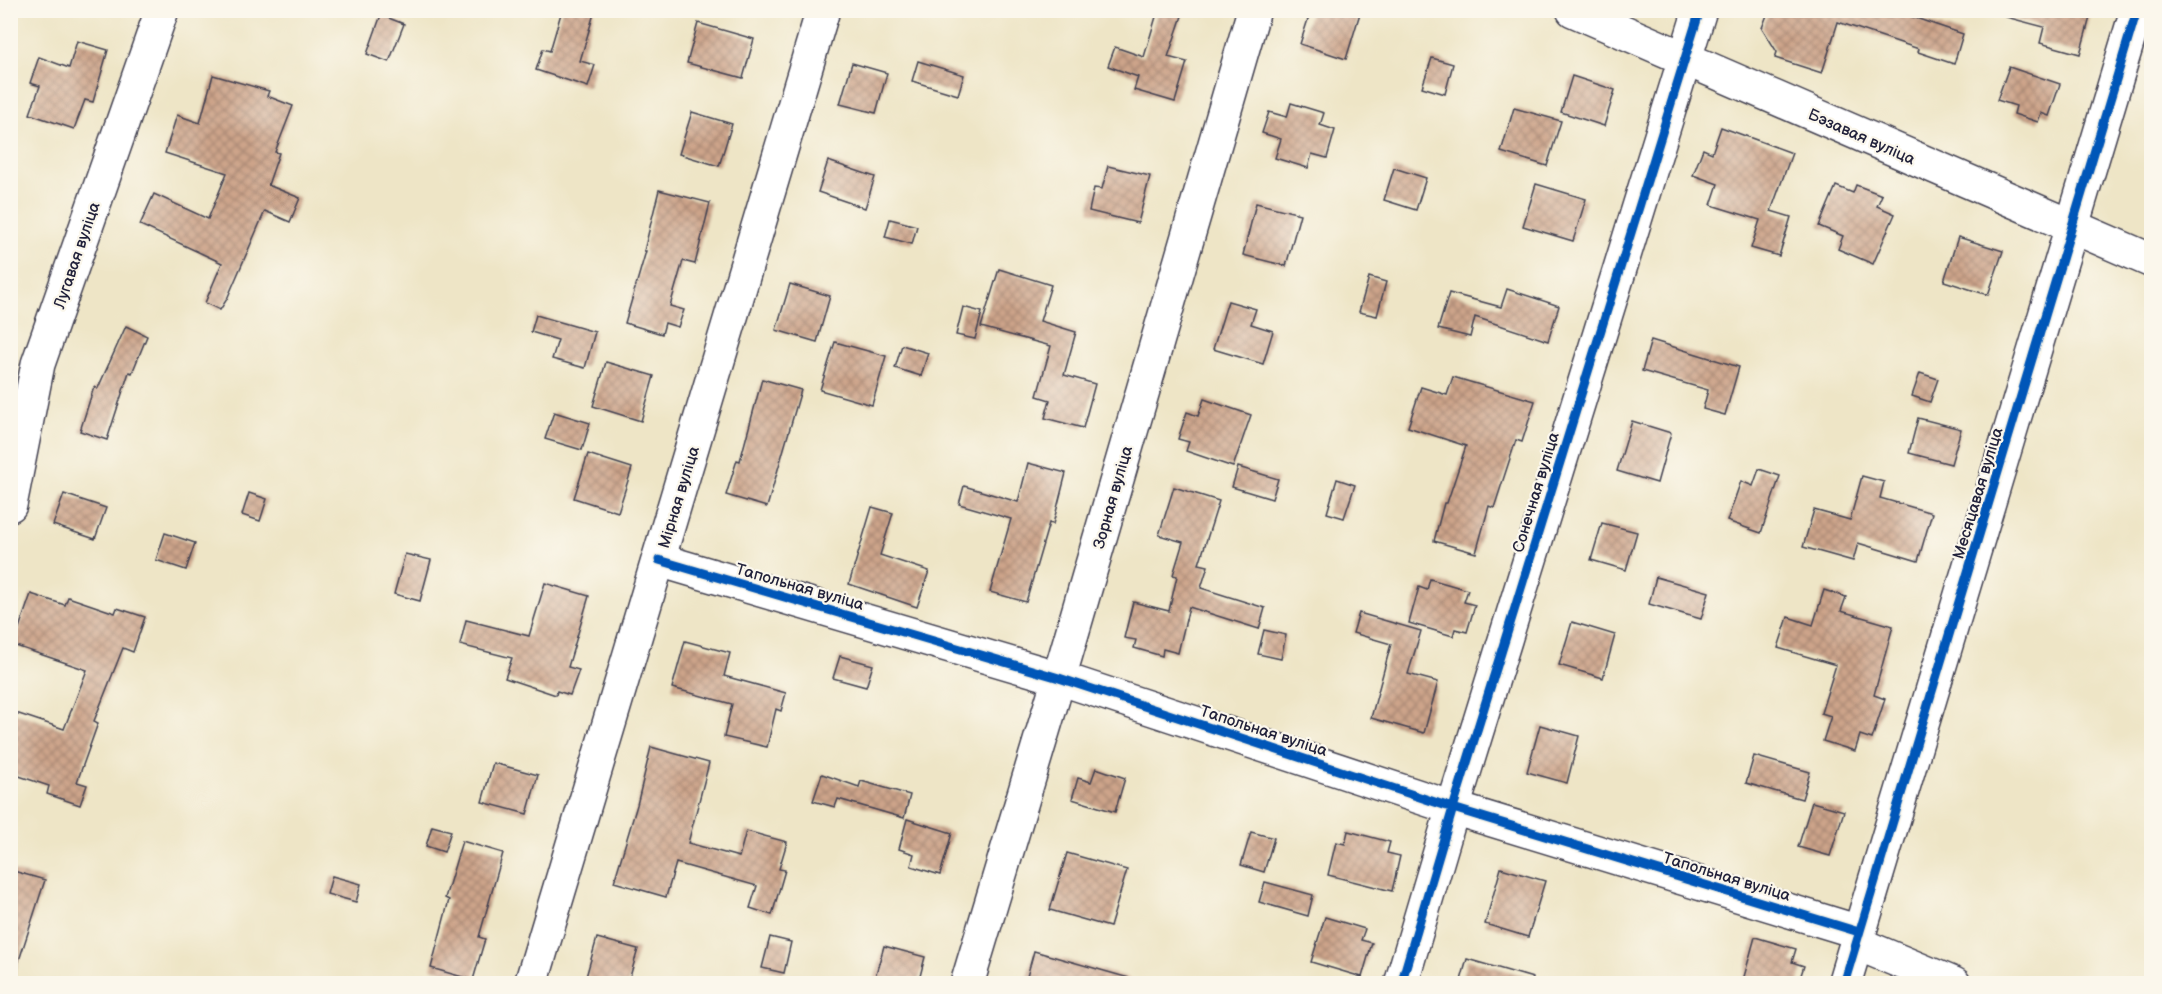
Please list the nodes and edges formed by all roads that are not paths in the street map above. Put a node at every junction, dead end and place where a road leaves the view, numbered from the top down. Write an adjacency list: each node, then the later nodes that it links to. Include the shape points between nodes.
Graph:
1 (162, 10): 10 (street, Лугавая вуліца, via 38,364)
2 (823, 10): 11 (street, Мірная вуліца)
3 (1254, 10): 12 (street, Зорная вуліца)
4 (1573, 10): 7 (street, Бэзавая вуліца)
5 (1700, 10): 7 (street, Сонечная вуліца)
6 (2137, 10): 8 (street, Месяцавая вуліца)
7 (1686, 59): 8 (street, Бэзавая вуліца); 13 (street, Сонечная вуліца)
8 (2073, 228): 9 (street, Бэзавая вуліца); 14 (street, Месяцавая вуліца)
9 (2151, 261)
10 (10, 505)
11 (659, 560): 12 (street, Тапольная вуліца); 15 (street, Мірная вуліца)
12 (1059, 678): 13 (street, Тапольная вуліца); 16 (street, Зорная вуліца)
13 (1453, 808): 14 (street, Тапольная вуліца); 17 (street, Сонечная вуліца)
14 (1858, 937): 18 (street, Месяцавая вуліца); 19 (street, Тапольная вуліца)
15 (531, 984)
16 (967, 984)
17 (1401, 984)
18 (1844, 984)
19 (1954, 984)

